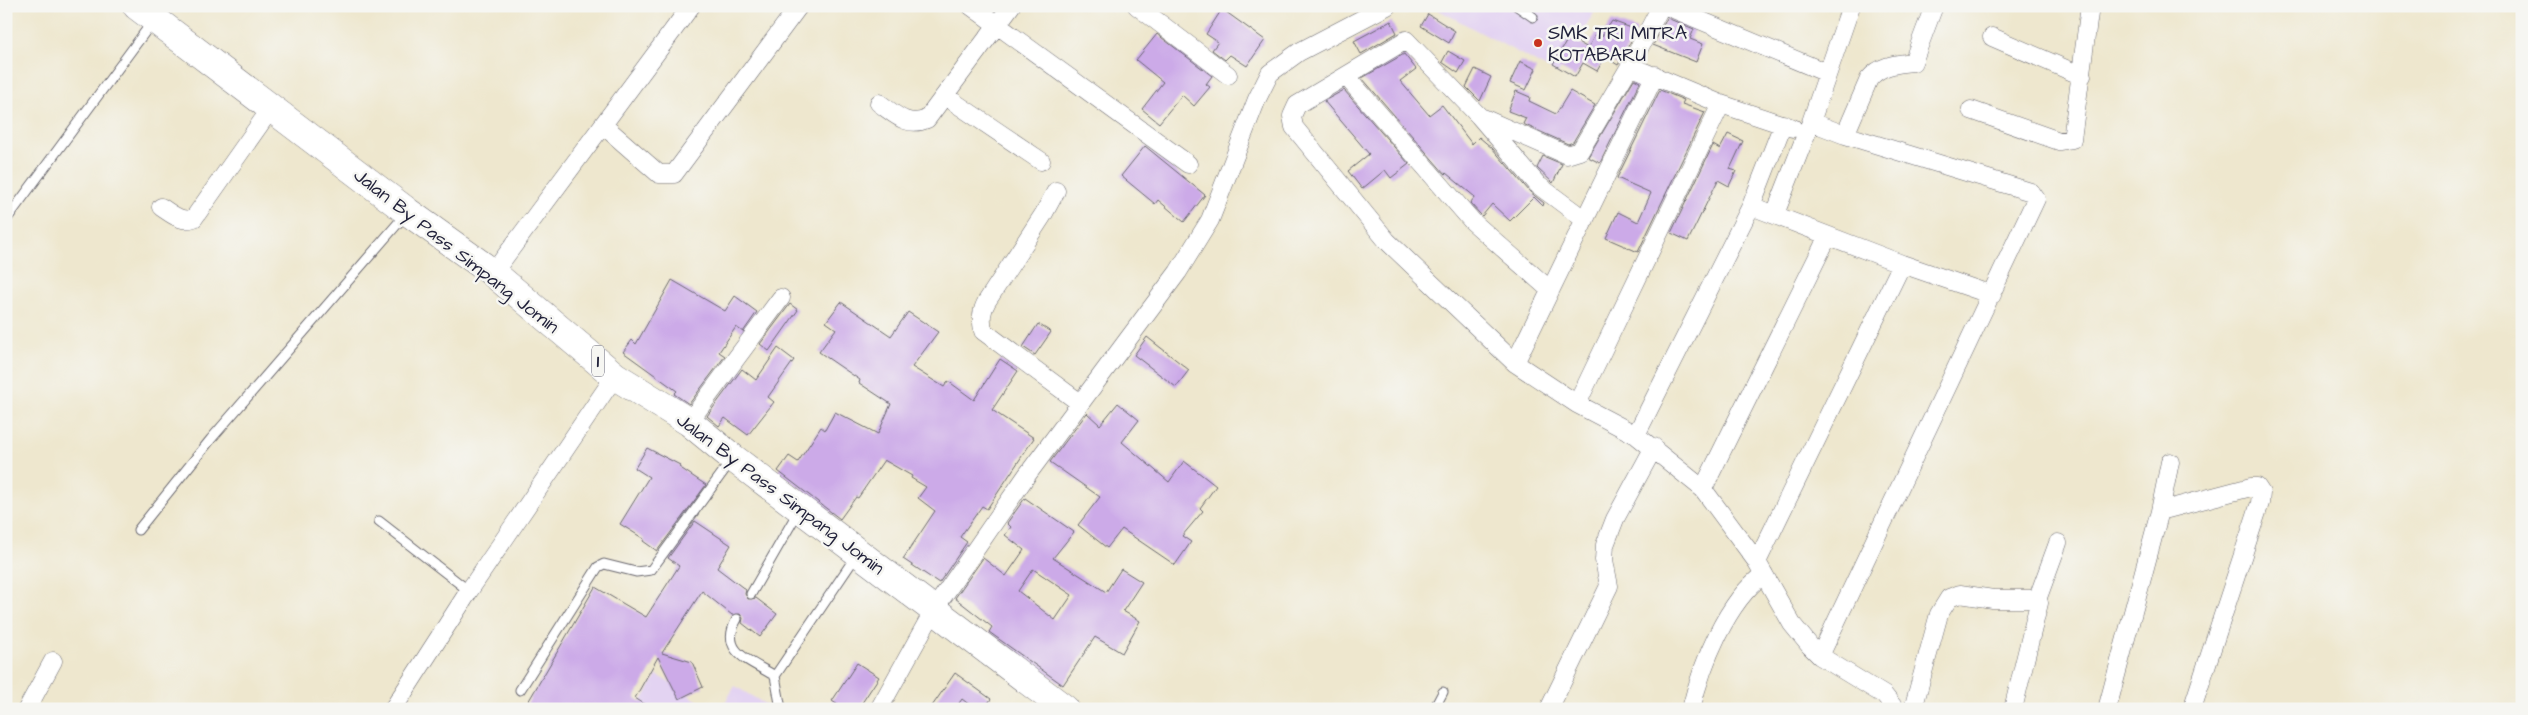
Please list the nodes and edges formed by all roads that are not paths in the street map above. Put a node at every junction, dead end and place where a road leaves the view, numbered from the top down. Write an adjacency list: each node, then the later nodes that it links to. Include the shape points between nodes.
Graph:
1 (691, 6): 30 (street)
2 (799, 6): 30 (street, via 674,174 659,174)
3 (971, 6): 15 (street)
4 (1011, 6): 15 (street)
5 (1137, 6): 19 (street)
6 (1387, 6): 50 (street, via 1299,52 1270,73 1257,98 1210,220 1178,272)
7 (1517, 6): 14 (lane)
8 (1662, 6): 17 (street)
9 (1666, 6): 18 (street)
10 (1851, 6): 18 (street)
11 (1934, 6): 32 (street, via 1912,62 1875,71)
12 (2090, 6): 22 (street)
13 (146, 13): 26 (highway, Jalan By Pass Simpang Jomin / 1); 40 (lane)
14 (1533, 17)
15 (996, 25): 23 (street); 34 (street)
16 (1992, 37): 22 (street)
17 (1630, 66): 20 (street); 28 (street, via 1580,151 1574,155 1567,155)
18 (1827, 73): 31 (street)
19 (1228, 75)
20 (1655, 75): 25 (street); 41 (street)
21 (1346, 76): 28 (street, via 1406,40); 45 (street, via 1472,221); 48 (street, via 1296,105 1292,116 1294,127 1387,241)
22 (2082, 76): 27 (street, via 2074,133 2068,141 2059,141)
23 (945, 96): 24 (street, via 927,119 918,123 910,123); 33 (street)
24 (879, 103)
25 (1721, 104): 29 (street); 51 (street)
26 (272, 107): 37 (street, via 194,218 180,220); 38 (highway, Jalan By Pass Simpang Jomin / 1)
27 (1971, 110)
28 (1479, 116): 41 (street, via 1538,185)
29 (1783, 124): 31 (street); 36 (street)
30 (603, 125): 44 (street)
31 (1809, 127): 32 (street); 39 (street)
32 (1845, 135): 46 (street, via 2033,194 2036,199 2034,206)
33 (1041, 161)
34 (1188, 164)
35 (1056, 191): 50 (street, via 982,309 981,320 984,331)
36 (1751, 206): 39 (street); 53 (street)
37 (161, 207)
38 (408, 212): 44 (highway, Jalan By Pass Simpang Jomin / 1); 61 (lane, via 211,439)
39 (1775, 214): 42 (street)
40 (6, 220)
41 (1584, 220): 45 (street)
42 (1828, 236): 43 (street); 57 (street)
43 (1902, 264): 46 (street); 64 (street)
44 (493, 273): 49 (highway, Jalan By Pass Simpang Jomin / 1)
45 (1550, 290): 48 (street)
46 (1992, 294): 70 (street)
47 (781, 298): 52 (street)
48 (1515, 363): 51 (street)
49 (615, 376): 52 (highway, Jalan By Pass Simpang Jomin / 1); 65 (street)
50 (1080, 403): 68 (street)
51 (1577, 404): 53 (street)
52 (689, 422): 55 (highway, Jalan By Pass Simpang Jomin / 1)
53 (1636, 434): 54 (street)
54 (1654, 447): 57 (street); 81 (street, via 1605,545 1609,586)
55 (733, 458): 58 (highway, Jalan By Pass Simpang Jomin / 1); 73 (lane, via 651,570 636,572 604,564 598,567)
56 (2170, 462): 59 (street)
57 (1703, 489): 64 (street)
58 (801, 508): 63 (highway, Jalan By Pass Simpang Jomin / 1); 66 (lane)
59 (2160, 511): 86 (street); 87 (street, via 2251,487 2257,487 2261,494)
60 (380, 521): 65 (lane)
61 (138, 530)
62 (2058, 544): 67 (street)
63 (859, 551): 68 (highway, Jalan By Pass Simpang Jomin / 1); 72 (lane)
64 (1760, 568): 70 (street, via 1792,624); 82 (street, via 1736,603 1704,664)
65 (469, 591): 76 (street)
66 (751, 594)
67 (2038, 600): 84 (street, via 1992,599 1960,594 1949,598 1939,614); 85 (street, via 2039,612)
68 (935, 608): 78 (street); 79 (highway, Jalan By Pass Simpang Jomin / 1)
69 (737, 619): 72 (lane, via 730,631 734,650)
70 (1820, 656): 83 (street, via 1884,695)
71 (52, 661): 75 (street)
72 (775, 676): 77 (lane)
73 (520, 690)
74 (1443, 692): 80 (lane)
75 (27, 709)
76 (393, 709)
77 (781, 709)
78 (878, 709)
79 (1065, 709)
80 (1434, 709)
81 (1550, 709)
82 (1691, 709)
83 (1895, 709)
84 (1913, 709)
85 (2013, 709)
86 (2107, 709)
87 (2192, 709)

